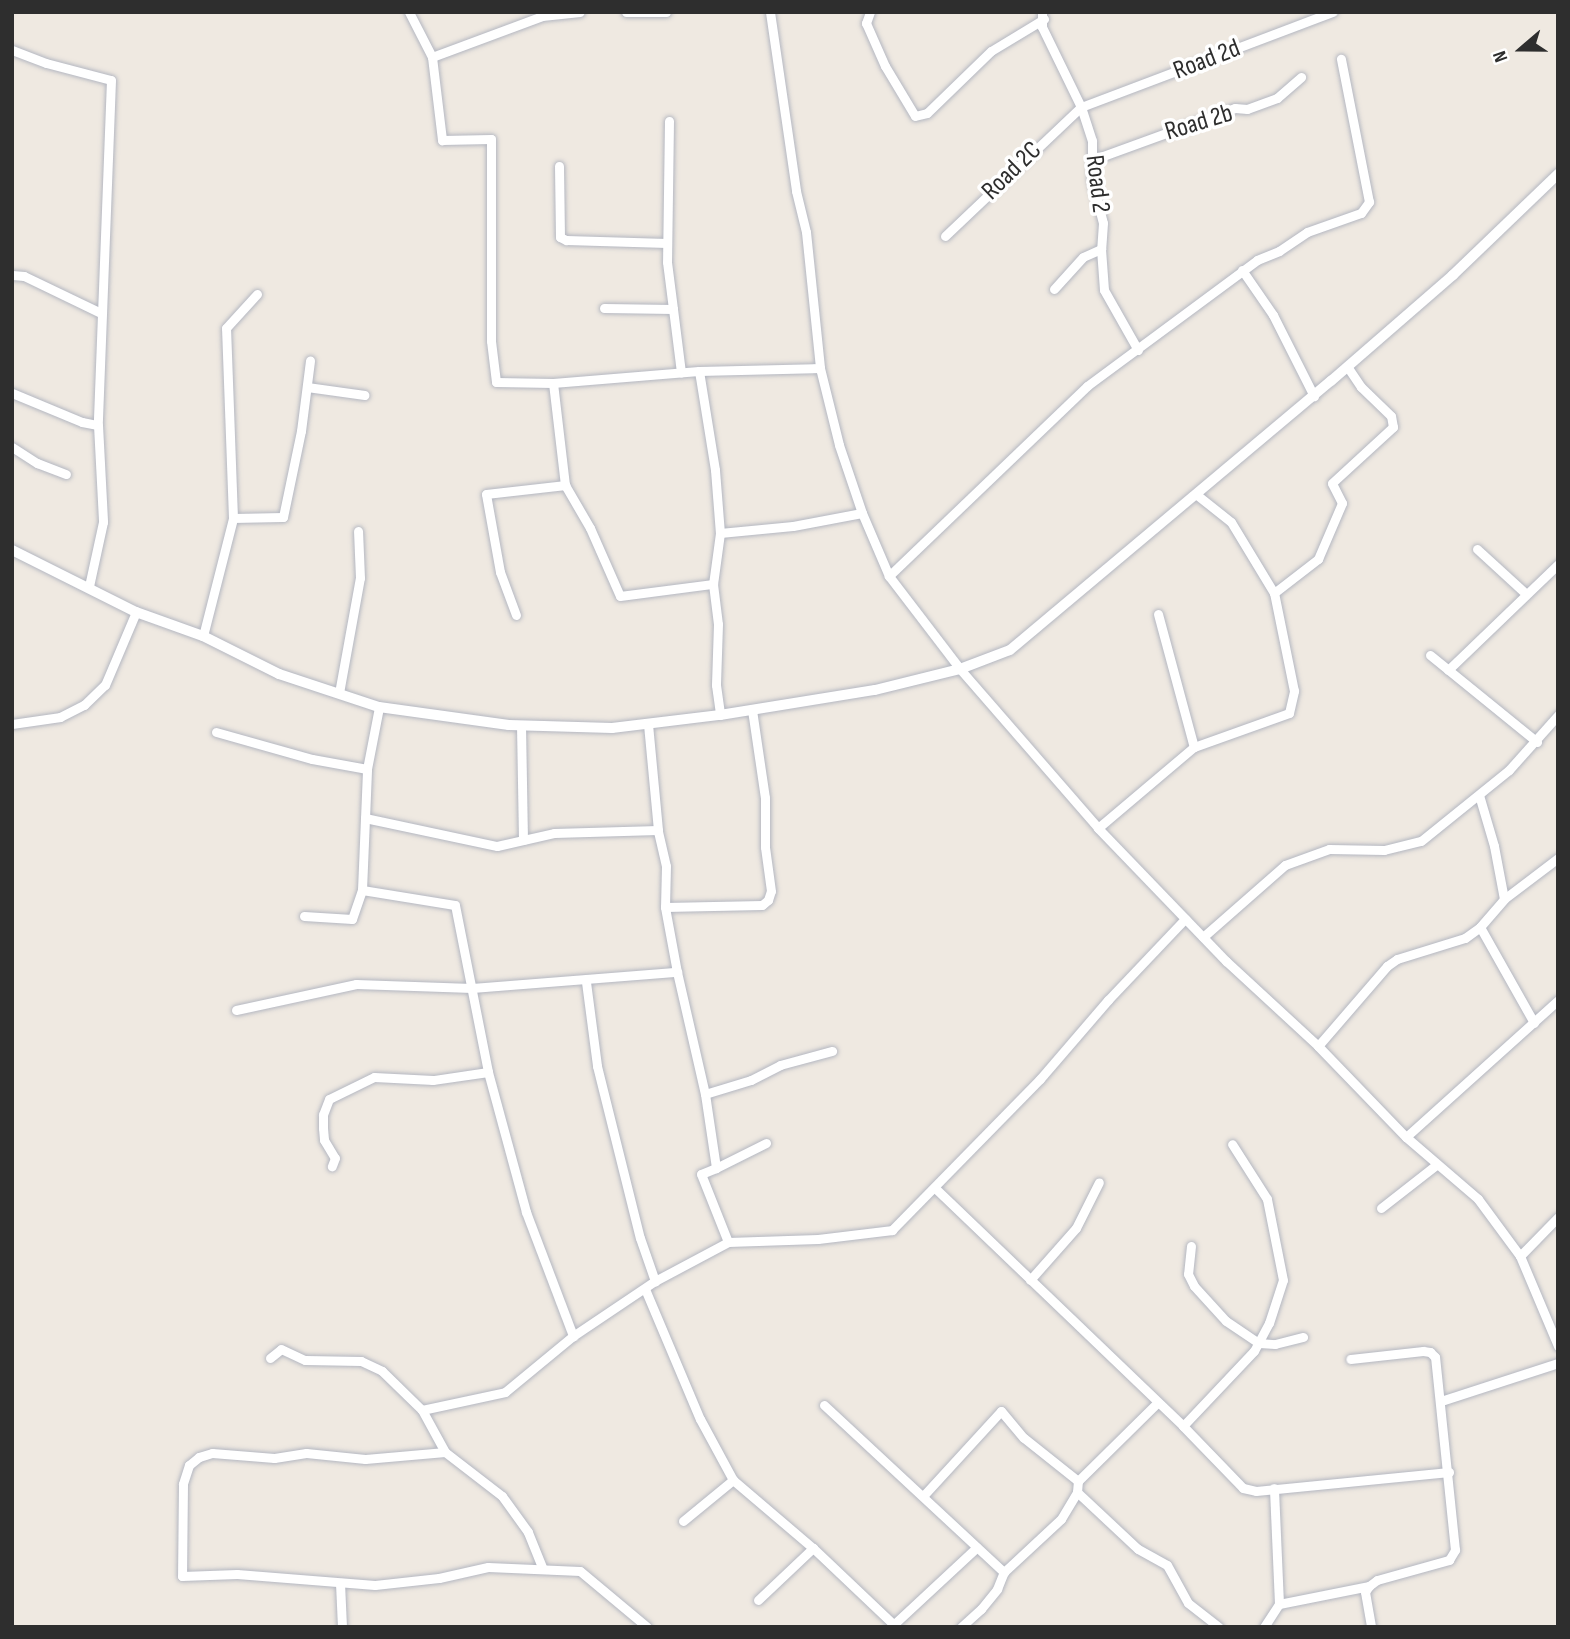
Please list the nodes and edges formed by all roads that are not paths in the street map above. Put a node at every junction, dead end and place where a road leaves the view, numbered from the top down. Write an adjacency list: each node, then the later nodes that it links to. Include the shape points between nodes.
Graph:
1 (409, 12): 12 (street)
2 (579, 12): 9 (street)
3 (626, 12): 4 (street)
4 (666, 12)
5 (770, 12): 6 (street); 33 (street, via 806,232)
6 (776, 12)
7 (870, 12): 10 (street, via 866,23 915,116 927,113 990,51)
8 (1333, 12): 15 (street, Road 2d)
9 (541, 14): 12 (street)
10 (1044, 15): 15 (street, Road 2, via 1042,27)
11 (12, 50): 29 (street, via 111,80)
12 (432, 57): 36 (street, via 442,140 491,139 491,341 496,382)
13 (1341, 59): 23 (street, via 1369,202 1361,213 1298,237)
14 (1301, 77): 17 (street, Road 2b, via 1277,98 1247,109 1235,108)
15 (1081, 107): 17 (street, Road 2); 20 (street, Road 2C)
16 (669, 121): 21 (street)
17 (1093, 160): 22 (street, Road 2, via 1092,181 1103,223)
18 (559, 166): 21 (street, via 560,237)
19 (1558, 174): 32 (street, via 1454,275)
20 (945, 236)
21 (667, 243): 28 (street)
22 (1101, 249): 25 (street, via 1083,257); 30 (street, Road 2, via 1104,290)
23 (1242, 270): 30 (street); 40 (street, via 1273,315)
24 (12, 275): 29 (street, via 24,276)
25 (1054, 289)
26 (257, 294): 47 (street, via 226,328)
27 (604, 308): 28 (street)
28 (673, 309): 35 (street)
29 (101, 313): 41 (street)
30 (1138, 350): 53 (street, via 1054,415 965,507)
31 (310, 360): 37 (street)
32 (1347, 366): 40 (street); 56 (street, via 1391,416 1393,427 1332,484 1342,503 1318,558)
33 (820, 368): 34 (street); 46 (street)
34 (699, 371): 35 (street); 49 (street)
35 (681, 372): 36 (street)
36 (553, 383): 44 (street)
37 (307, 387): 39 (street); 47 (street, via 283,517)
38 (12, 393): 41 (street)
39 (364, 396)
40 (1314, 396): 45 (street)
41 (98, 425): 55 (street, via 103,522)
42 (12, 447): 43 (street)
43 (66, 474)
44 (565, 485): 54 (street, via 590,527 620,596); 60 (street, via 486,494 500,572)
45 (1197, 495): 56 (street, via 1231,522); 63 (street, via 1010,650)
46 (862, 513): 49 (street); 53 (street)
47 (233, 518): 61 (street)
48 (358, 531): 65 (street, via 360,578)
49 (720, 533): 54 (street)
50 (1477, 549): 57 (street)
51 (12, 551): 55 (street)
52 (1558, 564): 57 (street)
53 (889, 576): 63 (street)
54 (713, 584): 68 (street)
55 (89, 586): 58 (street)
56 (1274, 593): 75 (street, via 1294,691 1289,713)
57 (1525, 593): 64 (street)
58 (136, 612): 61 (street); 70 (street, via 105,685 84,705 60,717)
59 (1158, 614): 75 (street)
60 (516, 615)
61 (204, 636): 65 (street, via 279,674)
62 (1430, 655): 64 (street)
63 (960, 668): 67 (street, via 875,690); 79 (street)
64 (1448, 670): 74 (street)
65 (339, 693): 66 (street)
66 (379, 707): 72 (street); 76 (street)
67 (752, 710): 68 (street); 85 (street, via 765,798 768,900 762,905)
68 (720, 715): 71 (street)
69 (1558, 715): 74 (street)
70 (12, 724)
71 (648, 724): 72 (street, via 612,728); 80 (street)
72 (521, 725): 81 (street)
73 (216, 732): 76 (street)
74 (1537, 742): 77 (street)
75 (1194, 747): 79 (street)
76 (367, 769): 78 (street)
77 (1479, 794): 84 (street); 89 (street, via 1421,841 1384,850 1329,849 1285,865)
78 (365, 818): 81 (street, via 498,846); 83 (street)
79 (1098, 828): 87 (street)
80 (658, 830): 81 (street, via 554,833); 85 (street, via 666,866)
81 (523, 840)
82 (1558, 858): 84 (street)
83 (362, 890): 86 (street, via 352,919); 92 (street, via 455,905)
84 (1504, 899): 88 (street)
85 (665, 907): 90 (street)
86 (304, 916)
87 (1185, 919): 89 (street); 107 (street)
88 (1480, 927): 95 (street); 96 (street, via 1452,945 1397,959 1368,985)
89 (1203, 937): 96 (street)
90 (677, 972): 91 (street); 99 (street)
91 (586, 982): 92 (street); 114 (street, via 597,1066)
92 (472, 988): 94 (street, via 356,984); 98 (street)
93 (1558, 1000): 95 (street)
94 (236, 1010)
95 (1534, 1023): 100 (street)
96 (1318, 1046): 100 (street)
97 (832, 1051): 99 (street)
98 (488, 1072): 104 (street, via 433,1080 374,1077 328,1099 323,1128 324,1140 335,1158); 116 (street, via 526,1212)
99 (705, 1094): 105 (street)
100 (1406, 1138): 103 (street)
101 (766, 1143): 105 (street)
102 (1232, 1144): 119 (street, via 1268,1199 1283,1280)
103 (1436, 1165): 108 (street); 112 (street, via 1478,1199)
104 (332, 1166)
105 (716, 1168): 110 (street, via 701,1174)
106 (1099, 1182): 113 (street, via 1076,1228)
107 (935, 1188): 110 (street, via 892,1230 880,1234); 113 (street)
108 (1381, 1208)
109 (1558, 1217): 112 (street)
110 (729, 1242): 114 (street)
111 (1191, 1246): 119 (street, via 1188,1274 1194,1286 1226,1321)
112 (1520, 1256): 118 (street)
113 (1030, 1280): 124 (street)
114 (655, 1281): 115 (street)
115 (645, 1289): 116 (street); 130 (street, via 700,1419)
116 (573, 1336): 126 (street, via 505,1392)
117 (1303, 1337): 119 (street)
118 (1556, 1339)
119 (1259, 1343): 127 (street)
120 (270, 1358): 126 (street, via 281,1349 305,1360 361,1361 382,1371)
121 (1350, 1359): 123 (street, via 1430,1352 1435,1357)
122 (1558, 1363): 123 (street)
123 (1441, 1401): 129 (street)
124 (1157, 1403): 127 (street); 131 (street)
125 (824, 1405): 134 (street)
126 (422, 1409): 128 (street)
127 (1184, 1426): 132 (street, via 1243,1488)
128 (446, 1451): 138 (street, via 502,1496 528,1532); 140 (street, via 365,1460 306,1453 274,1458 212,1453 189,1465 183,1484 182,1576 237,1574)
129 (1449, 1472): 132 (street); 141 (street, via 1456,1544 1452,1556)
130 (733, 1480): 135 (street); 137 (street)
131 (1077, 1481): 133 (street); 134 (street, via 1024,1438 1001,1411)
132 (1274, 1488): 143 (street)
133 (1077, 1492): 139 (street, via 1061,1519); 148 (street, via 1138,1549 1167,1564 1188,1603)
134 (924, 1495): 136 (street)
135 (683, 1521)
136 (977, 1547): 139 (street); 144 (street)
137 (813, 1548): 142 (street); 144 (street)
138 (541, 1567): 140 (street, via 488,1567 375,1585); 146 (street, via 580,1571)
139 (1004, 1572): 147 (street, via 997,1589)
140 (340, 1583): 145 (street)
141 (1369, 1586): 143 (street); 150 (street, via 1365,1592)
142 (758, 1601)
143 (1279, 1604): 149 (street)
144 (892, 1626)
145 (342, 1627)
146 (648, 1627)
147 (961, 1627)
148 (1219, 1627)
149 (1264, 1627)
150 (1371, 1627)

